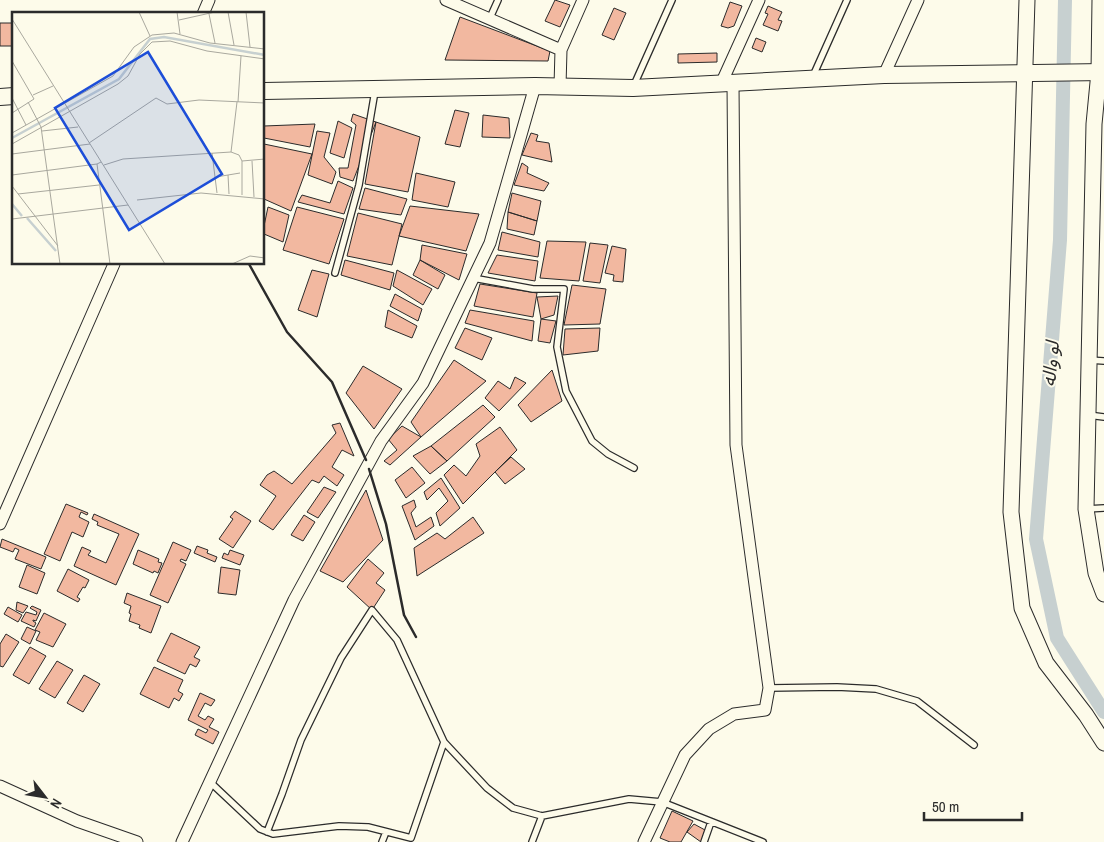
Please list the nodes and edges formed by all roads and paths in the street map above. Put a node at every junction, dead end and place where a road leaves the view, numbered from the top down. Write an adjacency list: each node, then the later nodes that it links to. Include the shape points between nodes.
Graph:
1 (209, 0): 11 (street)
2 (446, 0): 12 (street)
3 (498, 0): 12 (lane)
4 (582, 0): 13 (street)
5 (672, 0): 21 (lane)
6 (758, 0): 18 (street)
7 (847, 0): 17 (lane)
8 (918, 0): 16 (street)
9 (1027, 0): 15 (street)
10 (1100, 0): 14 (street)
11 (204, 12)
12 (489, 20): 13 (street)
13 (561, 50): 20 (street)
14 (1102, 72): 15 (main road); 27 (street, via 1094,124)
15 (1026, 74): 16 (main road); 37 (street, via 1011,512 1022,608 1046,663)
16 (884, 76): 17 (main road)
17 (811, 79): 18 (main road)
18 (727, 84): 21 (main road); 35 (street, via 736,445)
19 (535, 86): 20 (main road); 22 (main road); 26 (street, via 490,243)
20 (560, 86): 21 (main road)
21 (633, 88)
22 (376, 89): 23 (main road); 25 (lane, via 359,185)
23 (265, 91)
24 (114, 265): 33 (street)
25 (335, 274)
26 (473, 278): 30 (lane, via 533,289 564,289 557,347 566,390 592,441); 39 (street, via 423,383 381,441 294,600)
27 (1097, 361): 28 (street)
28 (1088, 415): 29 (lane); 32 (street)
29 (1104, 416)
30 (634, 468)
31 (1104, 508): 32 (lane)
32 (1086, 509): 34 (street, via 1096,573)
33 (0, 524)
34 (1104, 594)
35 (769, 688): 38 (lane, via 837,686 876,689 917,701); 41 (street, via 765,710 734,714 709,729 685,755)
36 (444, 742): 42 (lane, via 487,788 514,808); 44 (lane, via 397,640 372,610 341,658 301,740); 45 (lane, via 411,838)
37 (1104, 743)
38 (974, 745)
39 (209, 781): 44 (lane); 47 (street)
40 (0, 788): 46 (street, via 76,821)
41 (662, 802): 42 (lane, via 629,799); 43 (lane); 50 (street)
42 (542, 816): 49 (lane)
43 (711, 822): 51 (lane); 52 (lane)
44 (267, 832): 45 (lane, via 339,826 368,827)
45 (386, 832): 48 (lane)
46 (138, 842)
47 (182, 842)
48 (382, 842)
49 (532, 842)
50 (644, 842)
51 (704, 842)
52 (763, 842)

